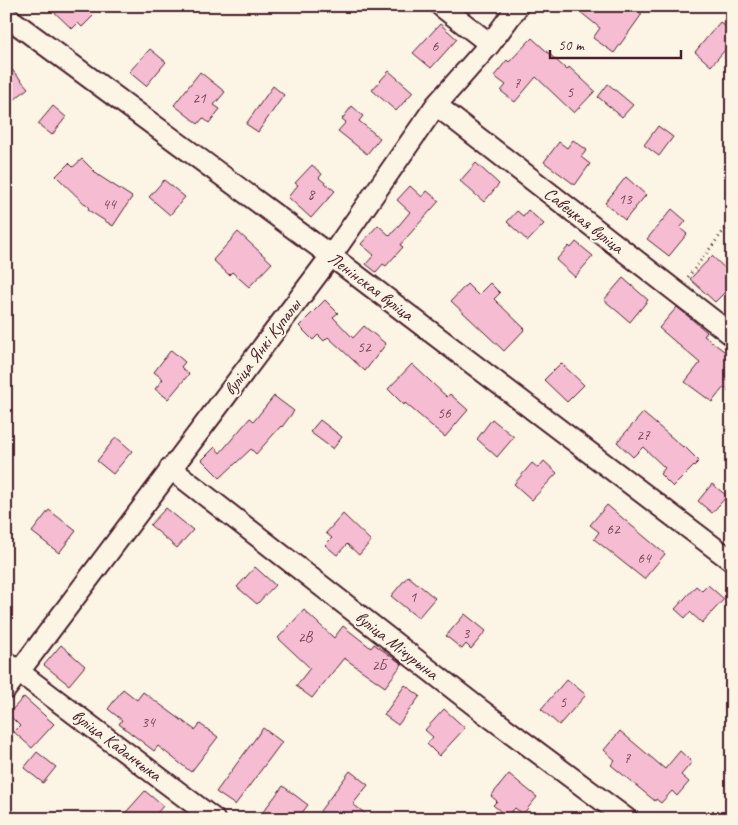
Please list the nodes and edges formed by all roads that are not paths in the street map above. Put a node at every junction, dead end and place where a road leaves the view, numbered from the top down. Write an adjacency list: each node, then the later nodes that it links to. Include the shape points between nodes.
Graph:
1 (442, 6): 4 (street)
2 (518, 6): 4 (street, вуліца Янкі Купалы)
3 (6, 16): 6 (street, Ленінская вуліца)
4 (490, 44): 5 (street, вуліца Янкі Купалы)
5 (436, 105): 6 (street, вуліца Янкі Купалы); 7 (street, Савецкая вуліца)
6 (330, 256): 8 (street, вуліца Янкі Купалы); 9 (street, Ленінская вуліца)
7 (732, 335)
8 (170, 468): 10 (street, вуліца Янкі Купалы); 13 (street, вуліца Мічурына, via 482,711)
9 (732, 561)
10 (13, 667): 11 (street, вуліца Янкі Купалы); 12 (street, вуліца Каданчыка)
11 (6, 689)
12 (214, 819)
13 (627, 819)

